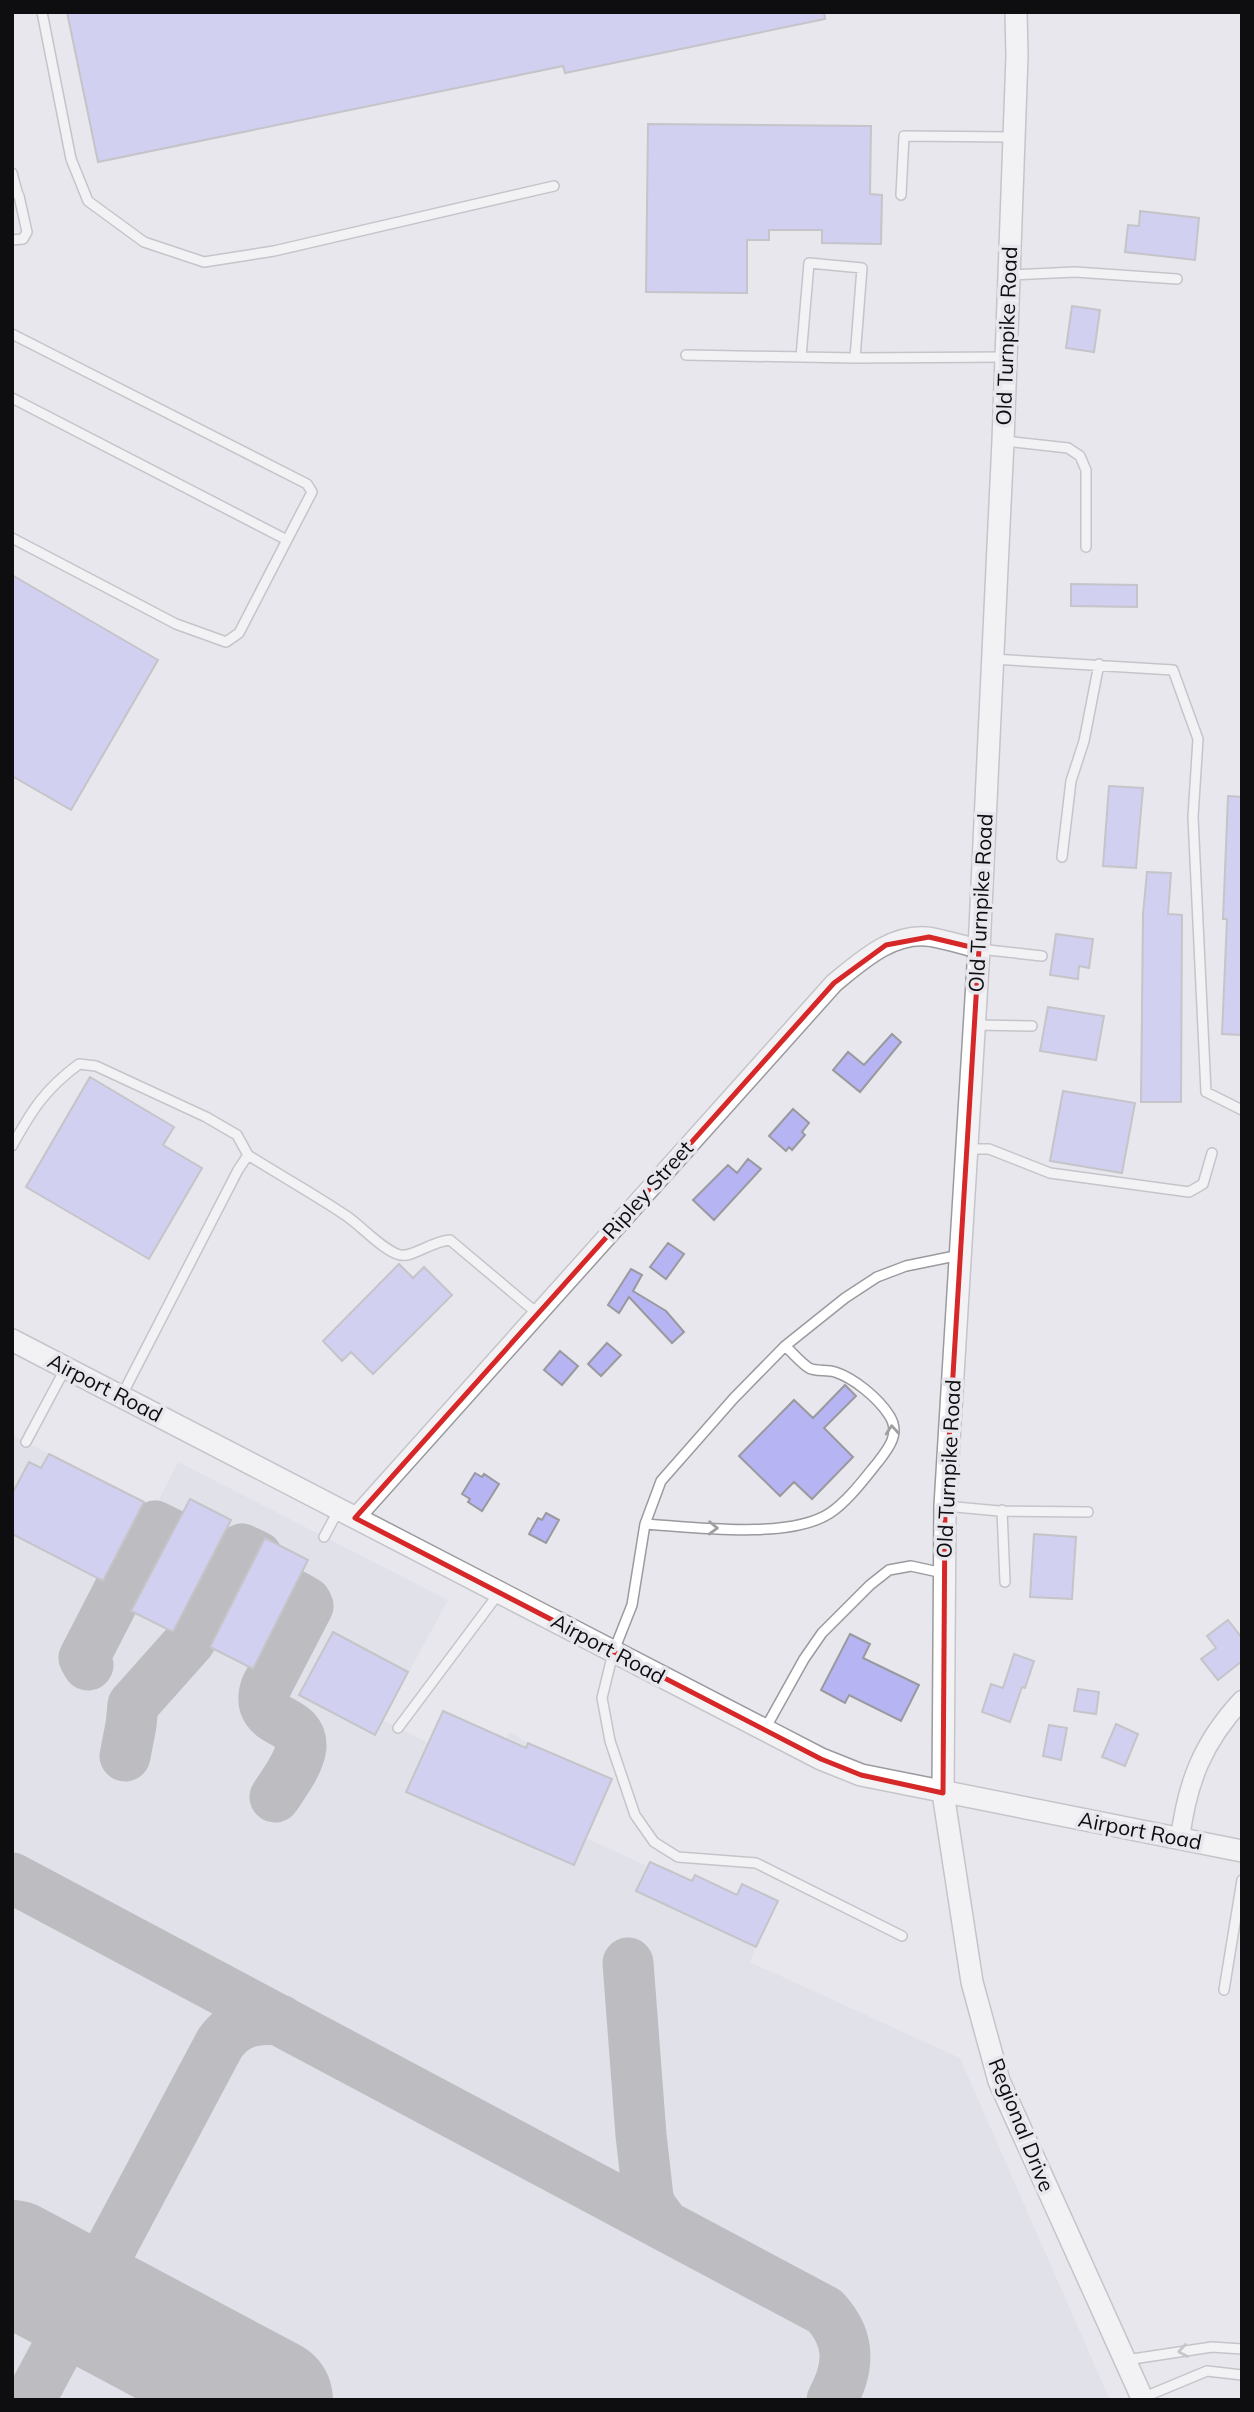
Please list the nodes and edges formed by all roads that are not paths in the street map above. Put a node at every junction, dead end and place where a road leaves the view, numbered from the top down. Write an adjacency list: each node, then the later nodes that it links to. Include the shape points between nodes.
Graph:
1 (42, 12): 5 (lane, via 71,159 88,201 144,242 204,262 274,251)
2 (1016, 12): 3 (street, Old Turnpike Road)
3 (1014, 137): 7 (lane, via 904,136); 9 (street, Old Turnpike Road)
4 (12, 173): 6 (lane)
5 (554, 186)
6 (15, 193): 8 (lane, via 27,232 23,239)
7 (901, 195)
8 (12, 240)
9 (1009, 276): 10 (lane, via 1075,272); 14 (street, Old Turnpike Road)
10 (1177, 279)
11 (12, 334): 19 (lane, via 307,484 312,492)
12 (686, 355): 13 (lane)
13 (801, 357): 15 (lane); 15 (lane, via 809,263 862,268)
14 (1006, 357): 15 (lane); 17 (street, Old Turnpike Road)
15 (855, 358)
16 (12, 398): 19 (lane)
17 (1003, 441): 20 (lane, via 1068,448 1080,456 1086,470); 21 (street, Old Turnpike Road)
18 (12, 538): 19 (lane, via 176,624 226,642 239,633)
19 (288, 540)
20 (1086, 547)
21 (992, 659): 22 (lane); 24 (street, Old Turnpike Road)
22 (1099, 664): 23 (lane, via 1071,781); 28 (lane, via 1173,670 1198,739 1193,817 1206,1092)
23 (1062, 857)
24 (979, 949): 25 (lane); 26 (street, Old Turnpike Road); 34 (street, Ripley Street, via 929,937 907,938 867,956 834,983)
25 (1042, 956)
26 (975, 1025): 27 (lane); 30 (street, Old Turnpike Road)
27 (1032, 1026)
28 (1242, 1110)
29 (12, 1146): 32 (lane, via 33,1108 57,1080 79,1064 96,1066 206,1117 237,1135)
30 (968, 1149): 31 (lane, via 989,1149 1050,1173 1189,1192 1203,1184); 33 (street, Old Turnpike Road)
31 (1212, 1153)
32 (248, 1155): 34 (lane, via 401,1255 450,1240); 38 (lane)
33 (961, 1254): 36 (lane, via 877,1277); 40 (street, Old Turnpike Road)
34 (538, 1314): 43 (street, Ripley Street)
35 (12, 1340): 37 (street, Airport Road)
36 (785, 1346): 44 (lane, via 661,1481); 44 (lane, one-way to 36, via 789,1528 816,1521 832,1512 884,1455 895,1431 890,1416 874,1398 835,1371 809,1368)
37 (66, 1367): 38 (street, Airport Road); 39 (lane)
38 (121, 1396): 43 (street, Airport Road)
39 (26, 1442)
40 (945, 1506): 41 (lane); 46 (street, Old Turnpike Road)
41 (1002, 1510): 42 (lane); 47 (lane)
42 (1088, 1512)
43 (347, 1513): 45 (lane); 48 (street, Airport Road)
44 (645, 1524): 49 (lane, via 632,1605)
45 (324, 1537)
46 (944, 1573): 52 (lane, via 911,1566 889,1570 870,1585 822,1633); 53 (street, Old Turnpike Road)
47 (1005, 1583)
48 (500, 1591): 49 (street, Airport Road); 51 (lane)
49 (613, 1653): 52 (street, Airport Road); 57 (lane, via 602,1699 610,1741 635,1815 654,1842 678,1857 756,1863)
50 (1242, 1700): 54 (street, via 1204,1751 1184,1808)
51 (398, 1728)
52 (764, 1730): 53 (street, Airport Road, via 862,1775)
53 (943, 1793): 54 (street, Airport Road); 60 (street, Regional Drive, via 972,1982 999,2081)
54 (1180, 1839): 55 (street, Airport Road)
55 (1242, 1851)
56 (1242, 1880): 58 (lane)
57 (902, 1936)
58 (1224, 1990)
59 (1242, 2349): 60 (lane, one-way to 60, via 1212,2347)
60 (1125, 2360): 62 (street, Regional Drive)
61 (1242, 2375): 62 (lane, via 1207,2371)
62 (1143, 2399)

